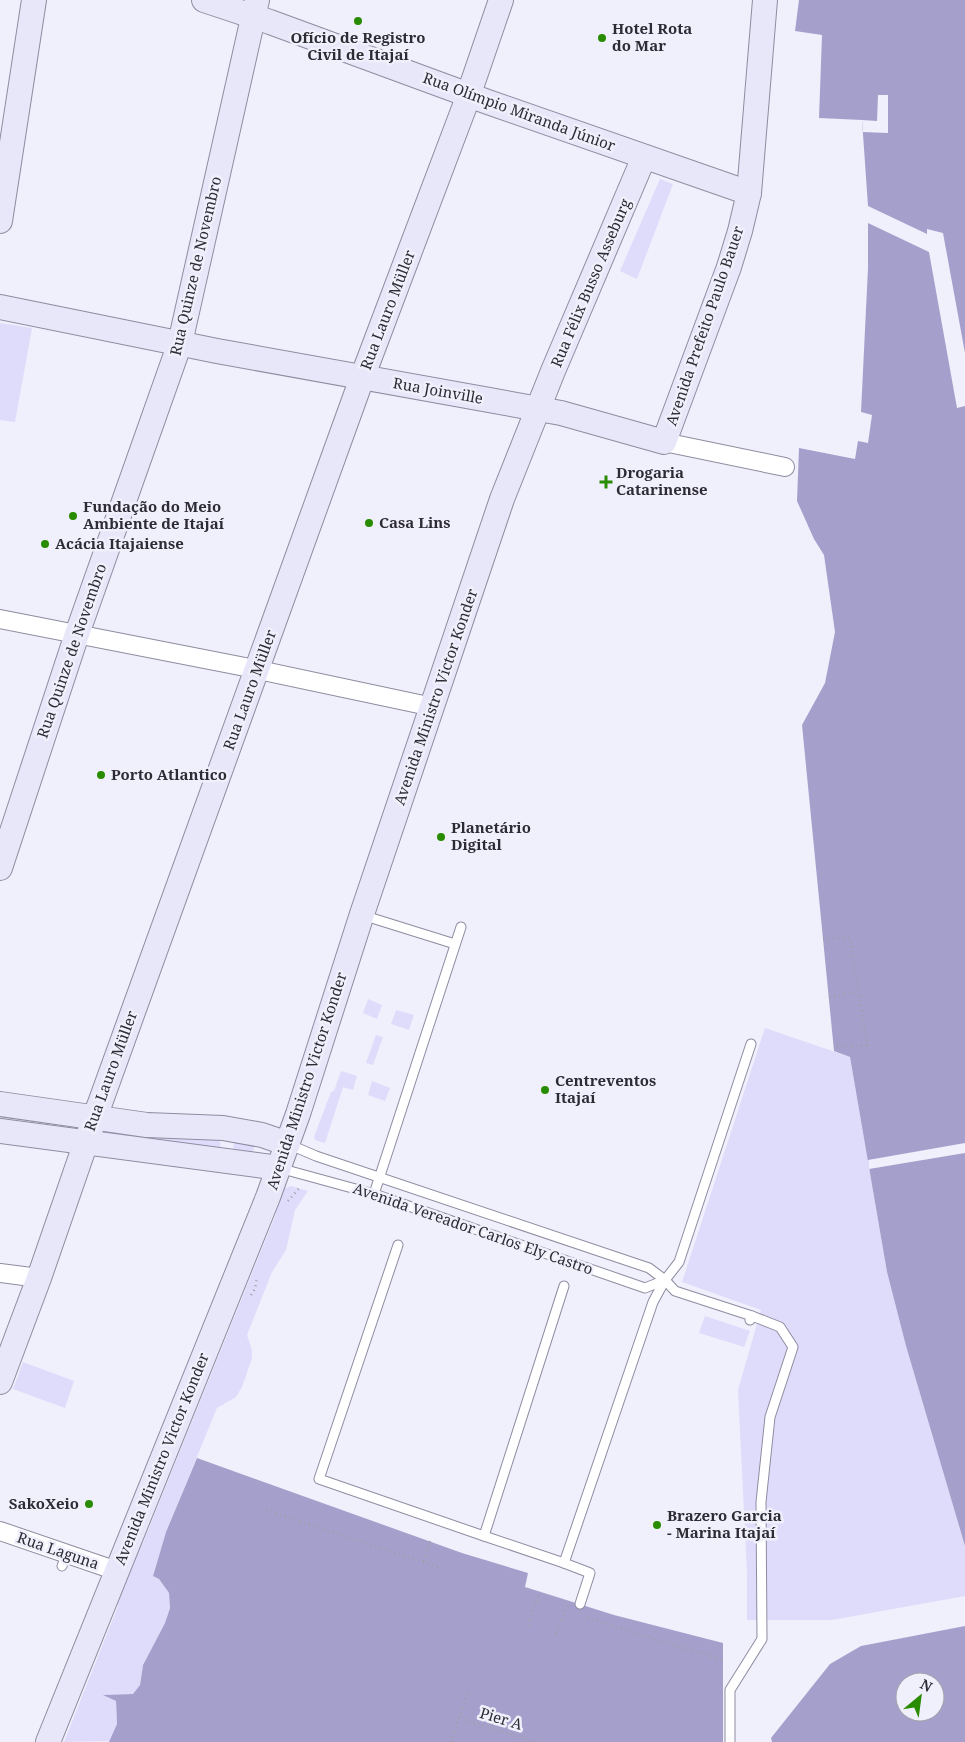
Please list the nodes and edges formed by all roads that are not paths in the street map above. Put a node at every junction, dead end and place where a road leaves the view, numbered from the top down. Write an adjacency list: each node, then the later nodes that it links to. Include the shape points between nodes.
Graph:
1 (34, 0): 9 (main road)
2 (204, 0): 5 (main road, Rua Olímpio Miranda Júnior)
3 (501, 0): 6 (main road, Rua Lauro Müller)
4 (765, 0): 8 (main road, Avenida Prefeito Paulo Bauer)
5 (255, 8): 6 (main road, Rua Olímpio Miranda Júnior); 11 (main road, Rua Quinze de Novembro)
6 (469, 95): 7 (main road, Rua Olímpio Miranda Júnior); 12 (main road, Rua Lauro Müller)
7 (644, 157): 8 (main road, Rua Olímpio Miranda Júnior); 13 (main road, Rua Félix Busso Asseburg)
8 (749, 193): 14 (main road, Avenida Prefeito Paulo Bauer, via 729,267)
9 (0, 221)
10 (0, 307): 11 (main road, Rua Joinville)
11 (180, 344): 12 (main road, Rua Joinville); 17 (main road, Rua Quinze de Novembro)
12 (362, 378): 13 (main road, Rua Joinville); 18 (main road, Rua Lauro Müller)
13 (538, 409): 14 (main road, Rua Joinville); 19 (main road, Avenida Ministro Victor Konder, via 502,499)
14 (664, 442): 15 (street, Rua Joinville)
15 (785, 467)
16 (0, 619): 17 (street)
17 (77, 634): 18 (street); 20 (main road, Rua Quinze de Novembro)
18 (257, 670): 19 (street); 26 (main road, Rua Lauro Müller)
19 (433, 708): 21 (main road, Avenida Ministro Victor Konder)
20 (0, 868)
21 (362, 914): 23 (lane); 30 (main road, Avenida Ministro Victor Konder)
22 (461, 927): 23 (lane)
23 (455, 944): 33 (lane)
24 (751, 1044): 38 (lane, via 679,1262)
25 (0, 1104): 26 (main road)
26 (94, 1118): 27 (main road, via 147,1125); 29 (main road, Rua Lauro Müller)
27 (223, 1128): 30 (main road, via 262,1135); 31 (main road, via 231,1144 228,1154)
28 (0, 1131): 29 (main road)
29 (86, 1142): 31 (main road); 37 (main road, Rua Lauro Müller)
30 (288, 1144): 32 (main road, Avenida Ministro Victor Konder); 33 (lane, Avenida Vereador Carlos Ely Castro)
31 (221, 1160): 32 (main road)
32 (279, 1168): 34 (lane, Avenida Vereador Carlos Ely Castro); 44 (main road, Avenida Ministro Victor Konder)
33 (379, 1178): 34 (lane); 38 (lane, Avenida Vereador Carlos Ely Castro, via 649,1268)
34 (374, 1194): 38 (lane, Avenida Vereador Carlos Ely Castro, via 645,1288)
35 (398, 1245): 42 (lane, via 319,1478)
36 (0, 1273): 37 (street)
37 (39, 1278): 40 (main road, Rua Lauro Müller)
38 (665, 1280): 43 (lane, via 653,1302); 47 (lane, Avenida Vereador Carlos Ely Castro, via 675,1290 780,1327 792,1347 770,1417 761,1502 762,1639 730,1690)
39 (564, 1286): 42 (lane)
40 (0, 1382)
41 (0, 1530): 44 (street, Rua Laguna, via 68,1561)
42 (484, 1536): 43 (lane)
43 (564, 1564): 45 (lane, via 590,1573)
44 (117, 1571): 46 (main road, Avenida Ministro Victor Konder)
45 (580, 1604)
46 (48, 1742)
47 (730, 1742)

